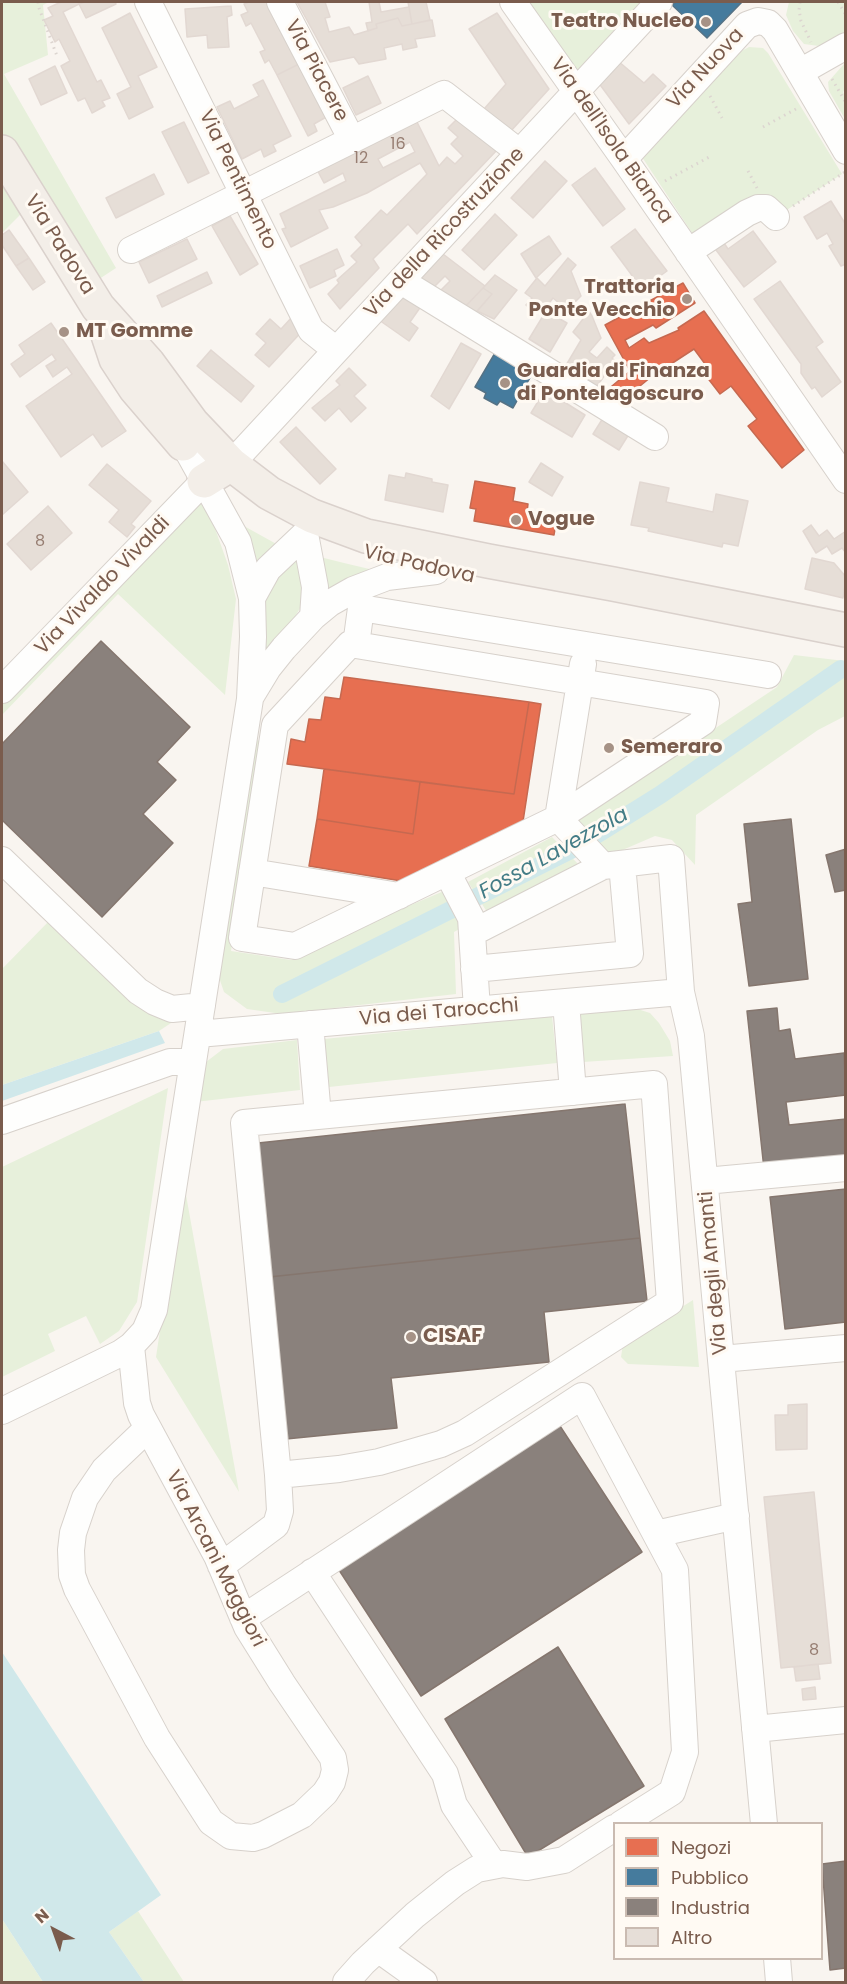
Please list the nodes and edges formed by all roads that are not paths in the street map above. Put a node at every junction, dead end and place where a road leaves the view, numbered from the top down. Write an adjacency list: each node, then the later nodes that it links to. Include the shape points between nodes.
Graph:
1 (148, 2): 15 (street, Via Pentimento)
2 (280, 2): 10 (street, Via Piacere)
3 (513, 2): 9 (street, Via dell'Isola Bianca)
4 (660, 2): 9 (street, Via della Ricostruzione)
5 (775, 2): 6 (street, Via Nuova)
6 (775, 30): 8 (street); 14 (street, Via Nuova, via 761,21 747,25)
7 (846, 46): 8 (street)
8 (800, 72): 11 (street)
9 (576, 91): 13 (street, Via della Ricostruzione); 14 (street, Via dell'Isola Bianca)
10 (352, 140): 13 (street, Via Piacere, via 444,94); 15 (street, Via Piacere)
11 (846, 151)
12 (2, 152): 20 (main road, Via Padova)
13 (519, 152): 19 (street, Via della Ricostruzione)
14 (624, 159): 18 (street, Via dell'Isola Bianca)
15 (243, 194): 17 (street, Via Piacere); 21 (street, Via Pentimento, via 311,330)
16 (776, 217): 18 (street, via 766,208 758,208)
17 (131, 250)
18 (688, 252): 24 (street, Via dell'Isola Bianca)
19 (401, 280): 21 (street, Via della Ricostruzione); 22 (street)
20 (98, 307): 23 (main road, Via Padova, via 148,363 192,423); 23 (main road, Via Padova, via 116,359 135,388 186,448)
21 (336, 350): 23 (street, Via della Ricostruzione)
22 (655, 437)
23 (216, 473): 25 (main road, Via Padova, via 249,503); 28 (street); 38 (street, Via Vivaldo Vivaldi)
24 (846, 480)
25 (308, 525): 26 (main road, Via Padova, via 379,558); 27 (main road, Via Padova, via 488,561); 28 (street, via 268,569); 29 (street, via 315,587)
26 (436, 572): 27 (main road, Via Padova); 29 (street, via 387,577 353,590)
27 (612, 593): 30 (main road, Via Padova)
28 (252, 598): 40 (street)
29 (313, 617): 40 (street, via 268,668)
30 (735, 617): 31 (main road, Via Padova); 34 (main road, Via Padova)
31 (846, 630)
32 (356, 645): 33 (street, via 361,608); 37 (street); 41 (street, via 350,644)
33 (586, 645): 35 (street); 37 (street)
34 (846, 650)
35 (712, 666): 36 (street); 39 (street)
36 (768, 675)
37 (580, 681): 39 (street); 42 (street)
38 (2, 690)
39 (706, 703): 42 (street, via 703,722)
40 (248, 710): 41 (street); 52 (street)
41 (275, 725): 45 (street)
42 (564, 825): 44 (street); 46 (street)
43 (2, 860): 52 (street, via 138,992 172,1009)
44 (605, 860): 48 (street); 49 (street, via 630,954); 50 (street, Via degli Amanti, via 671,858)
45 (252, 872): 47 (street); 47 (street, via 242,938 295,946)
46 (452, 882): 47 (street); 48 (street)
47 (399, 896)
48 (472, 925): 49 (street)
49 (474, 969): 53 (street)
50 (681, 992): 51 (street, Via dei Tarocchi); 61 (street, Via degli Amanti, via 691,1036)
51 (566, 1002): 53 (street, Via dei Tarocchi); 57 (street)
52 (202, 1006): 55 (street)
53 (477, 1009): 54 (street, Via dei Tarocchi)
54 (310, 1024): 55 (street, Via dei Tarocchi); 58 (street)
55 (198, 1034): 56 (street)
56 (193, 1062): 59 (street, via 170,1062); 63 (street, via 154,1310 145,1331)
57 (573, 1092): 58 (street); 67 (street, via 654,1084 670,1302 457,1437 379,1462)
58 (318, 1116): 67 (street, via 244,1123)
59 (2, 1120)
60 (846, 1168): 61 (street)
61 (705, 1181): 64 (street, Via degli Amanti)
62 (846, 1348): 64 (street)
63 (120, 1353): 65 (street); 66 (street, Via Arcani Maggiori)
64 (722, 1359): 68 (street, Via degli Amanti)
65 (2, 1411)
66 (147, 1428): 70 (street, Via Arcani Maggiori); 72 (street, Via Arcani Maggiori, via 104,1470 85,1497 73,1533 72,1575 157,1738 211,1822 231,1836 242,1838 263,1835 287,1824 316,1803 332,1782 335,1770 333,1758 256,1644)
67 (278, 1475): 70 (street, via 280,1511 276,1525)
68 (736, 1516): 69 (street); 74 (street, Via degli Amanti)
69 (656, 1534): 71 (street, via 582,1396); 75 (street, via 675,1570 685,1752 672,1792)
70 (221, 1566): 72 (street, Via Arcani Maggiori)
71 (312, 1572): 72 (street); 78 (street, via 445,1774 454,1805)
72 (243, 1618)
73 (846, 1720): 74 (street)
74 (755, 1729): 76 (street, Via degli Amanti)
75 (624, 1822)
76 (764, 1822)
77 (613, 1829): 78 (street, via 564,1860 526,1867)
78 (494, 1865): 79 (street, via 477,1869 455,1883)
79 (378, 1949): 81 (street); 82 (street)
80 (777, 1960): 83 (street)
81 (346, 1983)
82 (424, 1983)
83 (780, 1983)

